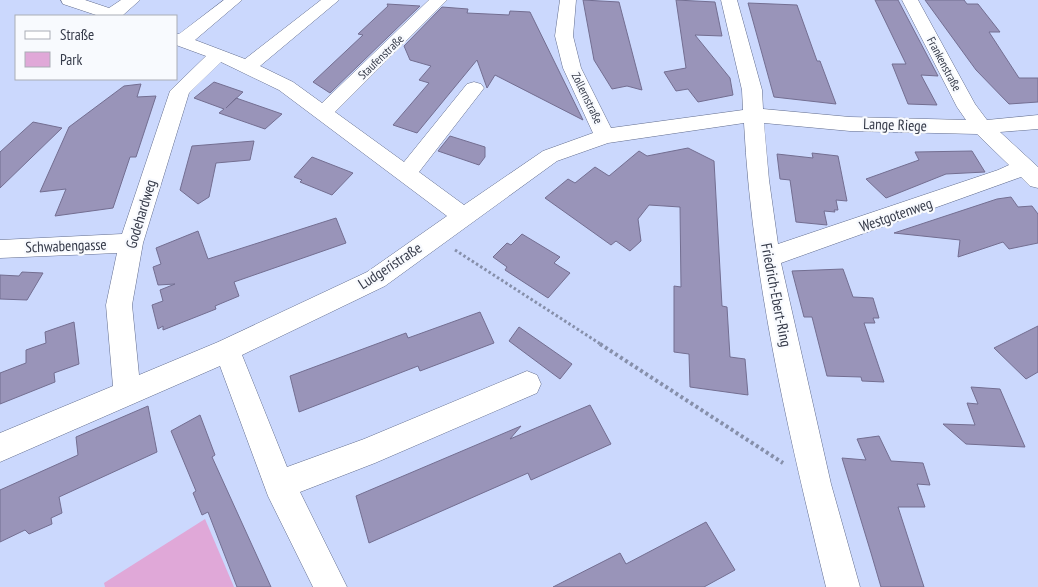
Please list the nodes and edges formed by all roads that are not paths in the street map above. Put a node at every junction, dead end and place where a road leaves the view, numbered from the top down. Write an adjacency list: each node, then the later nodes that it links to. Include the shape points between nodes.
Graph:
1 (69, 0): 9 (street)
2 (132, 0): 10 (street)
3 (234, 0): 11 (street)
4 (331, 0): 13 (street)
5 (439, 0): 15 (street, Staufenstraße)
6 (568, 0): 19 (street, Zollernstraße, via 564,36 572,68)
7 (729, 0): 16 (street, Friedrich-Ebert-Ring, via 752,90)
8 (910, 0): 18 (street, Frankenstraße, via 967,107)
9 (109, 15)
10 (113, 15)
11 (179, 40): 12 (street)
12 (218, 54): 13 (street); 23 (street, Godehardweg, via 180,91)
13 (247, 67): 15 (street, via 286,86)
14 (474, 88): 21 (street)
15 (323, 113): 21 (street)
16 (752, 115): 18 (street, Lange Riege, via 850,124); 19 (street, Ludgeristraße); 25 (street, Friedrich-Ebert-Ring)
17 (1038, 122): 18 (street, Lange Riege)
18 (982, 127): 20 (street, Frankenstraße)
19 (606, 136): 22 (street, Ludgeristraße, via 550,156)
20 (1030, 173): 25 (street, Westgotenweg, via 1006,176)
21 (406, 174): 22 (street)
22 (463, 216): 26 (street, Ludgeristraße, via 376,279)
23 (131, 243): 24 (street, Schwabengasse); 28 (street, Godehardweg, via 118,305)
24 (0, 248)
25 (768, 257): 32 (street, Friedrich-Ebert-Ring, via 816,484)
26 (227, 350): 28 (street, Ludgeristraße); 30 (street)
27 (527, 384): 30 (street, via 365,453)
28 (127, 393): 29 (street, Ludgeristraße)
29 (0, 448)
30 (279, 485): 31 (street)
31 (330, 587)
32 (843, 587)

